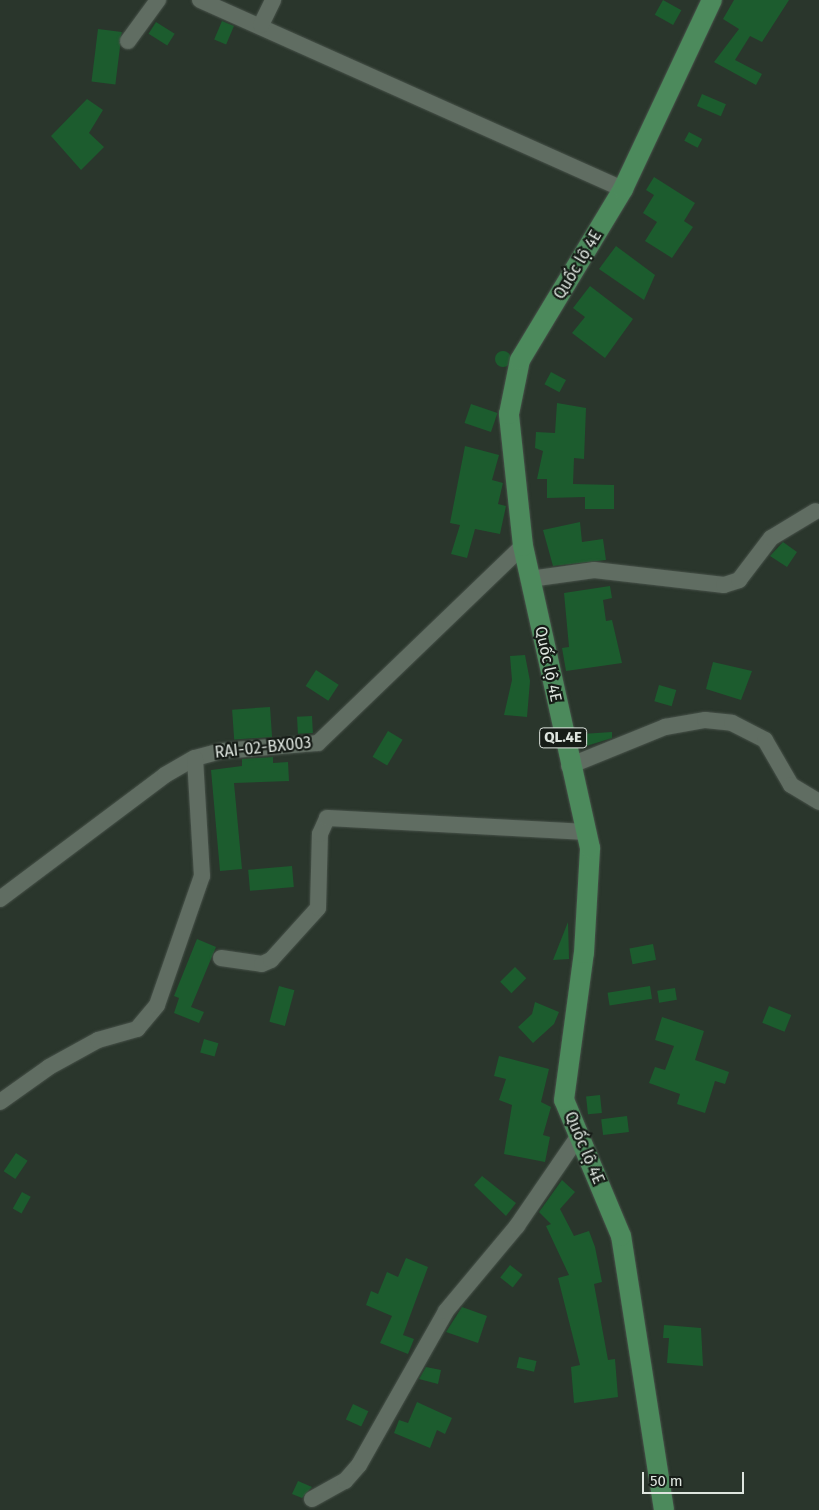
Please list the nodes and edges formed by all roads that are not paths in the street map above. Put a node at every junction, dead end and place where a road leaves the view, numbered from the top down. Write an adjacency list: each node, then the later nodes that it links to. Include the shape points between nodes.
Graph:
1 (158, 0): 6 (street)
2 (200, 0): 5 (street)
3 (272, 0): 5 (street)
4 (712, 0): 7 (main road, Quốc lộ 4E / QL.4E)
5 (261, 25): 7 (street)
6 (128, 41)
7 (623, 190): 9 (main road, Quốc lộ 4E / QL.4E, via 520,360 514,380 509,434)
8 (816, 511): 10 (street, via 771,538 739,580 724,585 594,570)
9 (522, 546): 10 (main road, Quốc lộ 4E / QL.4E); 11 (street, RAI-02-BX003, via 318,743 221,751)
10 (530, 579): 12 (main road, Quốc lộ 4E / QL.4E)
11 (195, 758): 15 (street, RAI-02-BX003, via 165,775); 17 (street, via 202,876 157,1005 137,1029 98,1040 49,1067)
12 (569, 766): 13 (street, via 665,727 705,720 732,723 765,740 791,785); 14 (main road, Quốc lộ 4E / QL.4E)
13 (819, 802)
14 (588, 832): 16 (street, via 327,818 320,834 318,908 271,960 262,964); 18 (main road, Quốc lộ 4E / QL.4E, via 591,865 584,953 563,1084)
15 (0, 899)
16 (221, 958)
17 (0, 1102)
18 (578, 1137): 19 (street, via 517,1226 446,1311 360,1465 345,1481); 20 (main road, Quốc lộ 4E / QL.4E, via 611,1209 626,1258)
19 (312, 1498)
20 (664, 1510)

